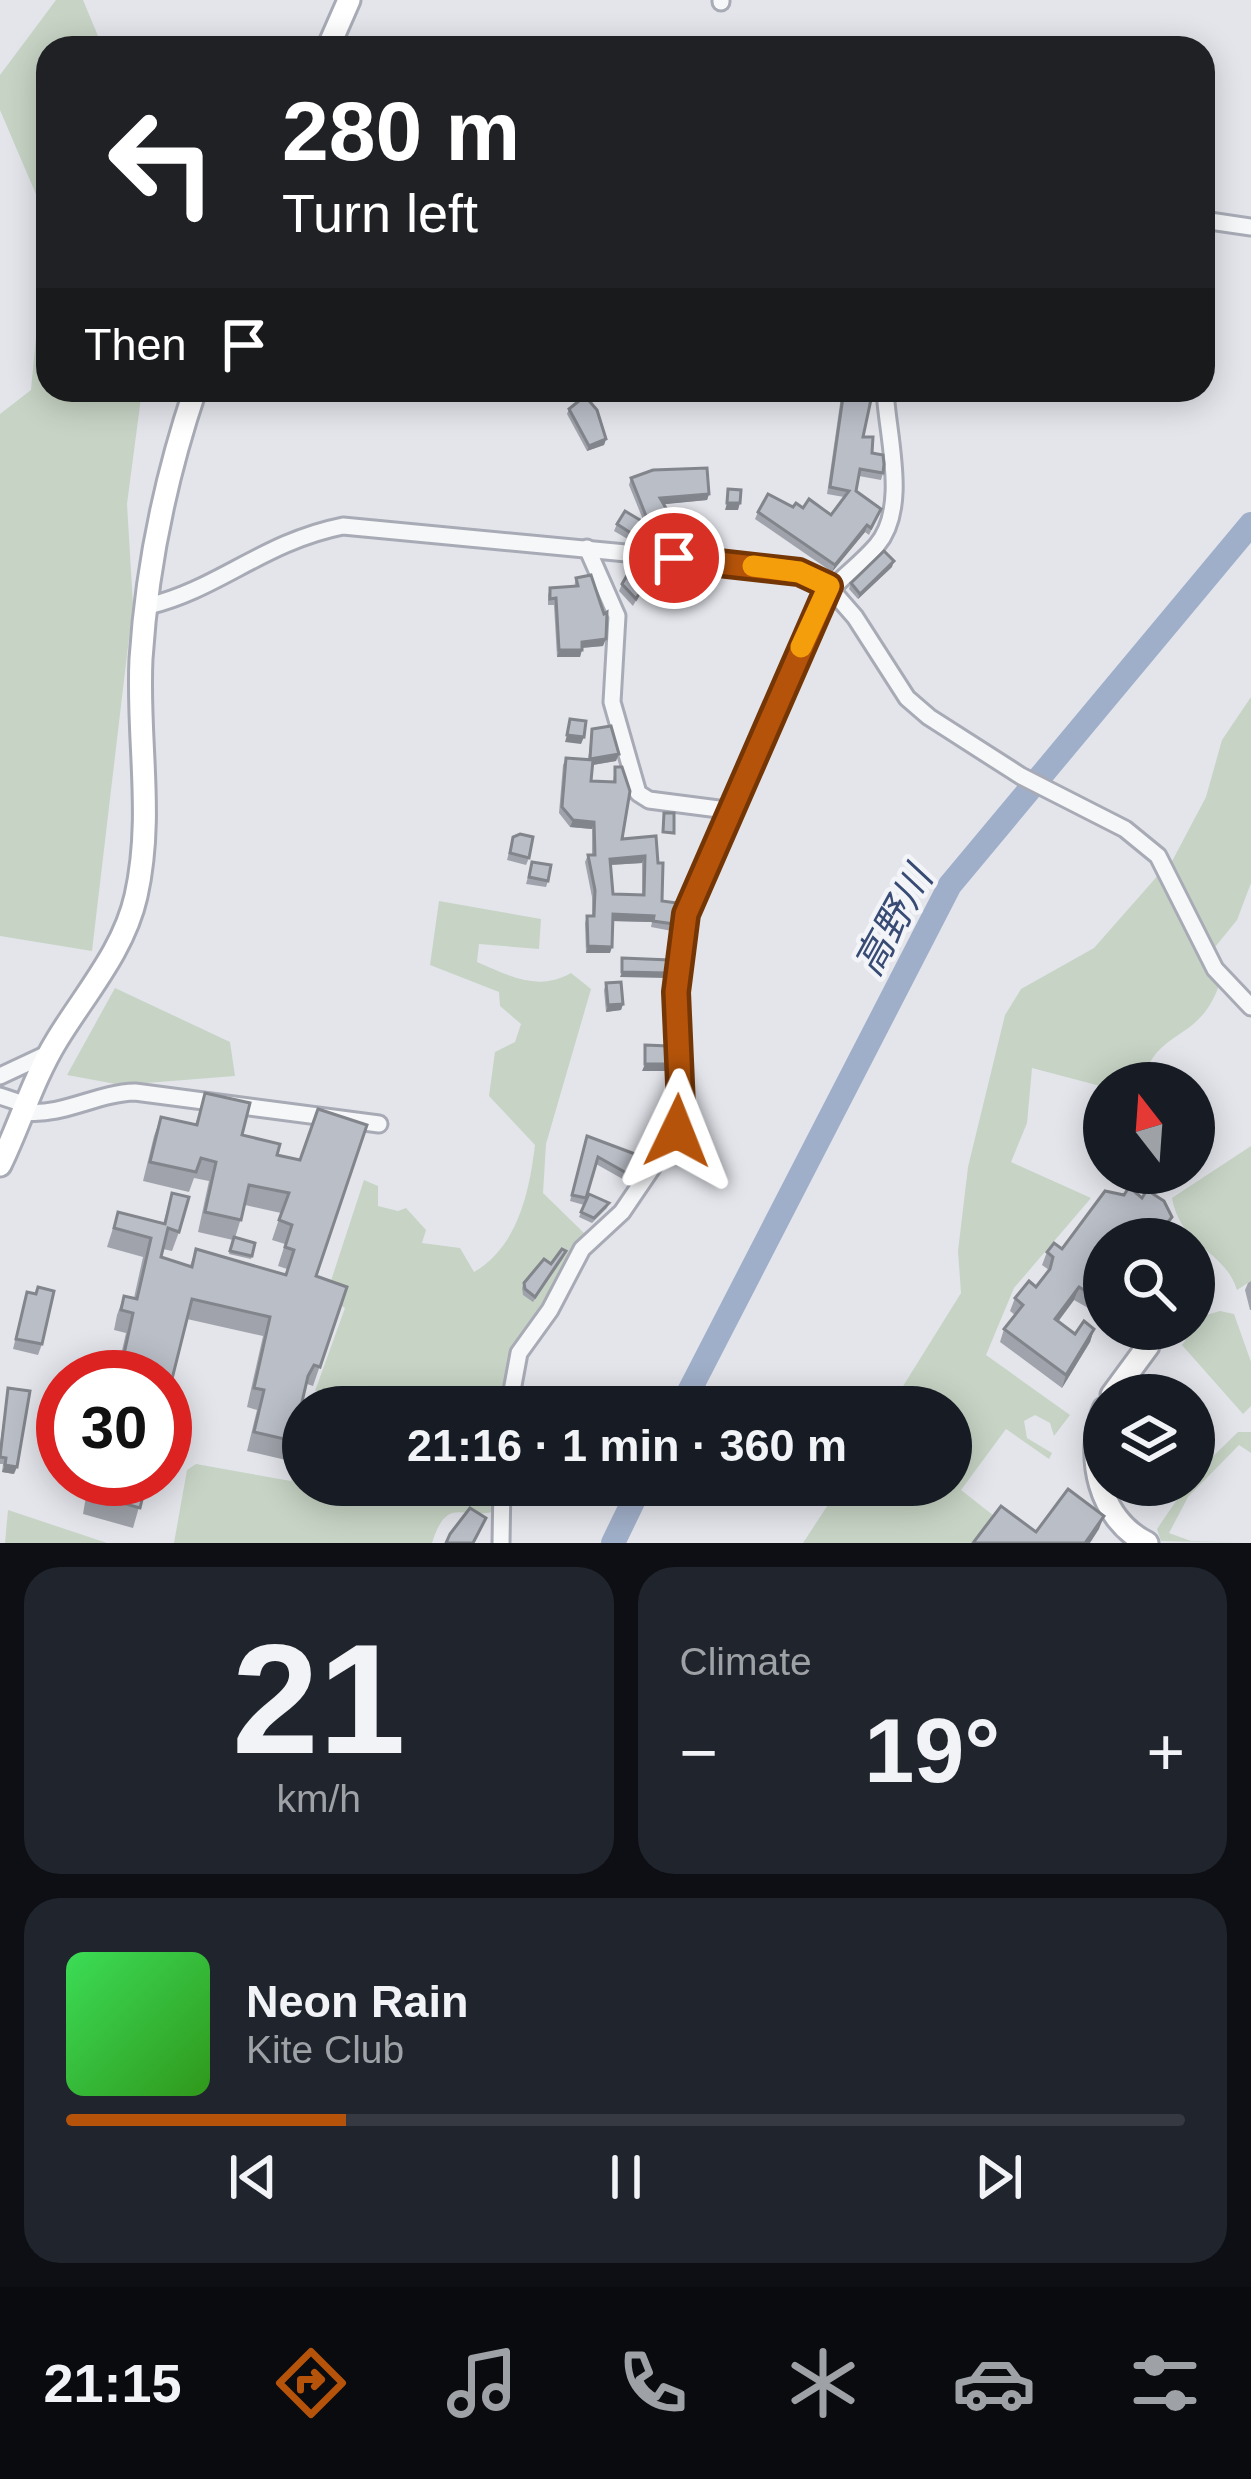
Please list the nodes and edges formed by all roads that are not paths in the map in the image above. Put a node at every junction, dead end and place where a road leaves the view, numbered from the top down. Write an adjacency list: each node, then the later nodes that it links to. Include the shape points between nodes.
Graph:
1 (349, 0): 2 (street)
2 (333, 36)
3 (1215, 222): 4 (street)
4 (1251, 226)
5 (191, 402): 9 (street, via 166,478)
6 (886, 402): 8 (street, via 892,513 879,543)
7 (587, 548): 8 (street, via 799,572); 9 (street, via 343,526 297,535); 10 (street, via 617,616 612,702 638,793)
8 (829, 586): 10 (street); 11 (street, via 907,698 1158,856 1214,969)
9 (148, 606): 12 (street, via 141,660 147,839 135,902 105,968)
10 (734, 811): 18 (street, via 693,893 679,950 677,1131 622,1212 582,1249 519,1352)
11 (1251, 1007)
12 (50, 1052): 13 (street); 15 (street)
13 (0, 1076)
14 (0, 1096): 15 (street)
15 (26, 1109): 16 (street, via 46,1114 135,1092); 17 (street)
16 (379, 1124)
17 (0, 1165)
18 (513, 1386)
19 (502, 1506): 22 (street)
20 (1109, 1506): 21 (street)
21 (1140, 1541)
22 (501, 1543)

